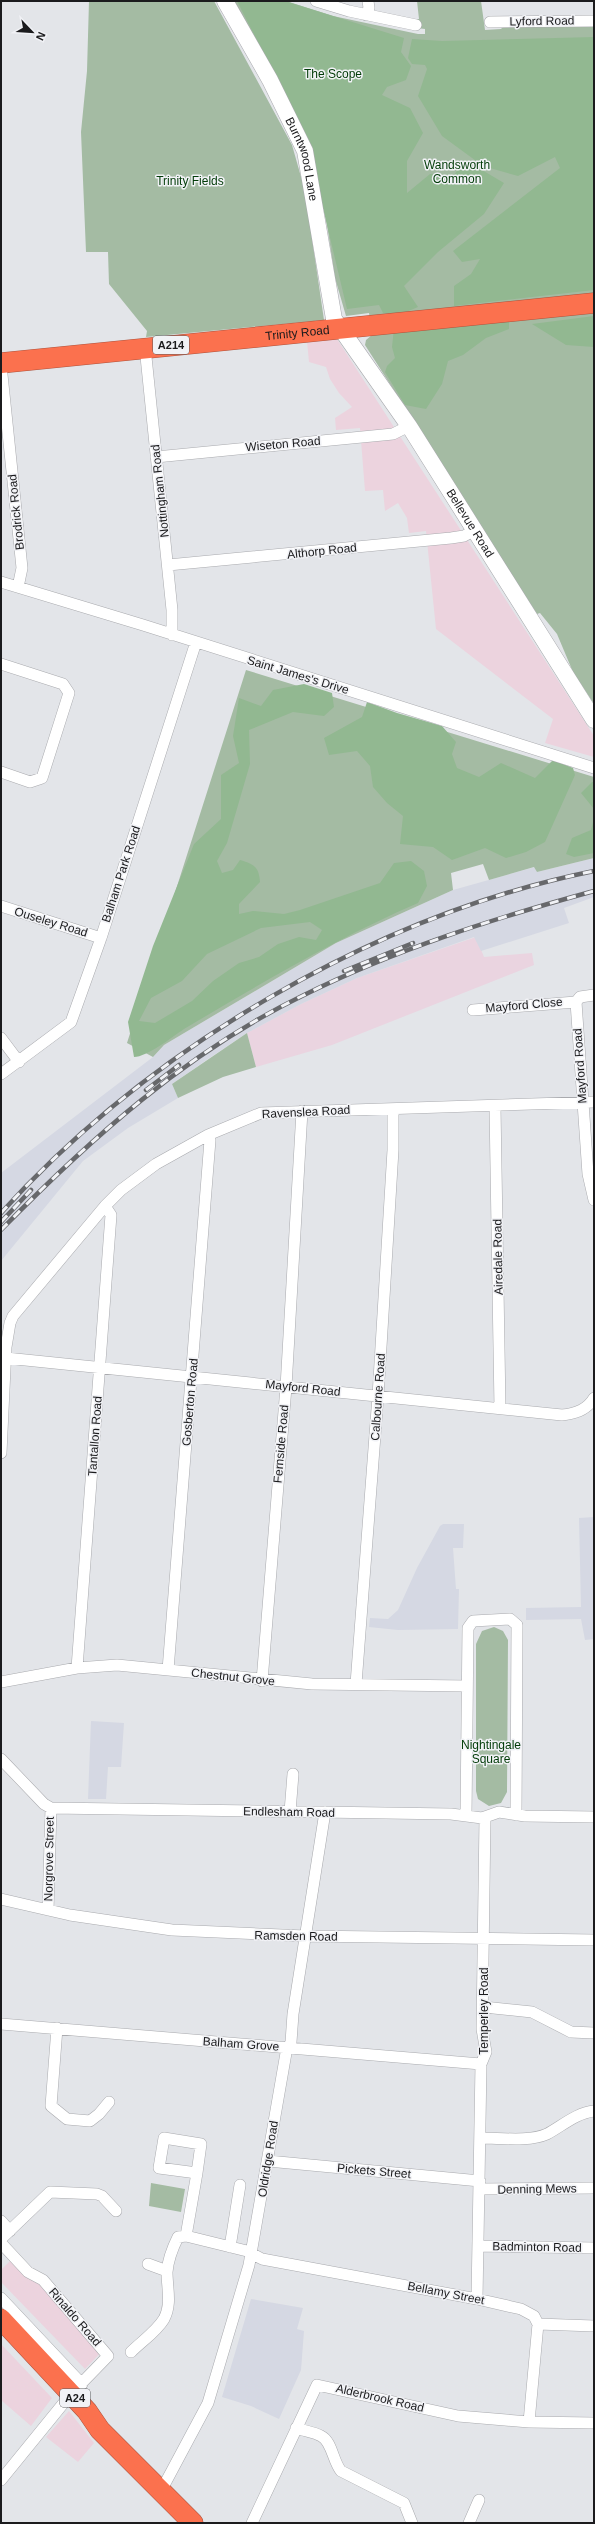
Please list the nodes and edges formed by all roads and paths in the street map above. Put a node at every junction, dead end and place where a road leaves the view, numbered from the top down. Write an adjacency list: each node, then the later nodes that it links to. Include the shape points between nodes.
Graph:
1 (225, 1): 9 (main road, Burntwood Lane, via 267,75 303,147 332,312)
2 (316, 1): 4 (street)
3 (368, 1): 4 (street)
4 (366, 15): 7 (street)
5 (594, 21): 6 (street, Lyford Road)
6 (490, 22)
7 (416, 25)
8 (594, 303): 9 (highway, Trinity Road / A214)
9 (342, 330): 10 (highway, Trinity Road / A214); 12 (main road, Bellevue Road)
10 (145, 347): 11 (highway, Trinity Road / A214); 13 (street, Nottingham Road)
11 (1, 364): 17 (street, Brodrick Road, via 22,568)
12 (409, 426): 13 (street, Wiseton Road, via 393,434); 14 (main road, Bellevue Road)
13 (156, 457): 15 (street, Nottingham Road)
14 (475, 530): 15 (street, Althorp Road, via 464,536 451,538); 21 (main road, Bellevue Road)
15 (168, 566): 18 (street, Nottingham Road, via 174,628)
16 (1, 582): 17 (street, Saint James's Drive)
17 (18, 587): 18 (street, Saint James's Drive)
18 (172, 635): 19 (street, Saint James's Drive)
19 (196, 642): 22 (street, Saint James's Drive); 25 (street, Balham Park Road)
20 (1, 664): 23 (street, via 63,684 69,692 42,778 30,782)
21 (594, 720)
22 (594, 768)
23 (1, 772)
24 (1, 906): 25 (street, Ouseley Road)
25 (101, 938): 30 (street, Balham Park Road, via 71,1022)
26 (594, 995): 27 (street, Mayford Close, via 580,997)
27 (576, 1002): 28 (street, Mayford Close); 32 (street, Mayford Road)
28 (473, 1010)
29 (1, 1038): 30 (street)
30 (19, 1062): 31 (street, Balham Park Road)
31 (1, 1074)
32 (588, 1102): 33 (street, Ravenslea Road); 37 (street, Mayford Road, via 588,1174)
33 (495, 1107): 34 (street, Ravenslea Road); 45 (street, Airedale Road)
34 (393, 1109): 35 (street, Ravenslea Road); 43 (street, Calbourne Road, via 393,1150)
35 (302, 1111): 36 (street, Ravenslea Road, via 261,1113); 42 (street, Fernside Road)
36 (208, 1135): 38 (street, Ravenslea Road, via 156,1164 121,1190); 41 (street, Gosberton Road, via 210,1140)
37 (594, 1200)
38 (105, 1206): 39 (street, Ravenslea Road, via 14,1316); 40 (street, Tantallon Road, via 111,1215)
39 (4, 1351): 40 (street, Mayford Road); 46 (street, Ravenslea Road)
40 (100, 1367): 41 (street, Mayford Road); 47 (street, Tantallon Road)
41 (192, 1376): 42 (street, Mayford Road); 48 (street, Gosberton Road)
42 (286, 1387): 43 (street, Mayford Road); 49 (street, Fernside Road)
43 (378, 1396): 45 (street, Mayford Road); 51 (street, Calbourne Road)
44 (594, 1398): 45 (street, Mayford Road, via 586,1408 572,1414)
45 (500, 1408)
46 (1, 1453)
47 (77, 1668): 48 (street, Chestnut Grove, via 117,1665); 50 (street, Chestnut Grove)
48 (168, 1670): 49 (street, Chestnut Grove)
49 (262, 1681): 51 (street, Chestnut Grove)
50 (1, 1682)
51 (356, 1684): 52 (street, Chestnut Grove)
52 (467, 1686): 58 (street, via 469,1625 477,1621 515,1621); 59 (street)
53 (1, 1759): 55 (street, via 44,1804)
54 (293, 1774): 56 (street)
55 (51, 1808): 56 (street, Endlesham Road); 63 (street, Norgrove Street)
56 (290, 1812): 57 (street, Endlesham Road)
57 (325, 1812): 59 (street, Endlesham Road); 64 (street, Oldridge Road)
58 (516, 1815): 60 (street, Endlesham Road); 61 (street, Endlesham Road, via 498,1812)
59 (466, 1816): 61 (street, Endlesham Road)
60 (594, 1817)
61 (485, 1818): 65 (street, Temperley Road)
62 (1, 1900): 63 (street, Ramsden Road)
63 (48, 1910): 64 (street, Ramsden Road, via 124,1925 172,1930)
64 (305, 1936): 65 (street, Ramsden Road); 71 (street, Oldridge Road)
65 (485, 1939): 66 (street, Ramsden Road); 67 (street, Temperley Road)
66 (594, 1940)
67 (484, 2007): 70 (street, via 532,2012 571,2032); 72 (street, Temperley Road, via 482,2028 486,2052)
68 (1, 2024): 69 (street, Balham Grove)
69 (57, 2028): 71 (street, Balham Grove); 73 (street, via 51,2106 67,2119 90,2121)
70 (594, 2033)
71 (289, 2047): 72 (street, Balham Grove); 76 (street, Oldridge Road)
72 (481, 2064): 75 (street, Temperley Road)
73 (109, 2102)
74 (594, 2111): 75 (street, via 586,2112 545,2135)
75 (482, 2138): 79 (street, Temperley Road)
76 (268, 2162): 79 (street, Pickets Street); 90 (street, Oldridge Road)
77 (197, 2173): 84 (street)
78 (240, 2185): 88 (street)
79 (480, 2185): 80 (street, Denning Mews); 87 (street, Temperley Road)
80 (594, 2188)
81 (116, 2211): 83 (street, via 97,2194 50,2192)
82 (1, 2220): 83 (street)
83 (10, 2230): 85 (street)
84 (186, 2236): 88 (street, Bellamy Street); 92 (street, via 178,2237 173,2246)
85 (1, 2239)
86 (1, 2243): 99 (street, Rinaldo Road, via 28,2272 42,2280 108,2354 108,2359)
87 (479, 2246): 89 (street, Badminton Road); 94 (street, Temperley Road)
88 (230, 2247): 90 (street, Bellamy Street)
89 (594, 2248)
90 (252, 2254): 94 (street, Bellamy Street, via 269,2260); 104 (street, Oldridge Road, via 208,2403)
91 (148, 2264): 92 (street)
92 (167, 2271): 98 (street, via 168,2305 164,2318 156,2330)
93 (1, 2298): 99 (street)
94 (477, 2299): 96 (street, Bellamy Street, via 526,2311 534,2316)
95 (1, 2319): 99 (highway, A24)
96 (538, 2324): 97 (street); 100 (street)
97 (594, 2326)
98 (131, 2352)
99 (77, 2389): 103 (street, Rinaldo Road); 104 (highway, A24, via 100,2430)
100 (529, 2422): 101 (street, Alderbrook Road); 102 (street, Alderbrook Road, via 458,2416 317,2385)
101 (594, 2422)
102 (296, 2428): 107 (street, Alderbrook Road); 108 (street, via 327,2440 335,2464 341,2471 398,2498 404,2503)
103 (1, 2480)
104 (161, 2491): 106 (highway, A24)
105 (479, 2500): 109 (street)
106 (193, 2523)
107 (252, 2523)
108 (412, 2523)
109 (469, 2523)

